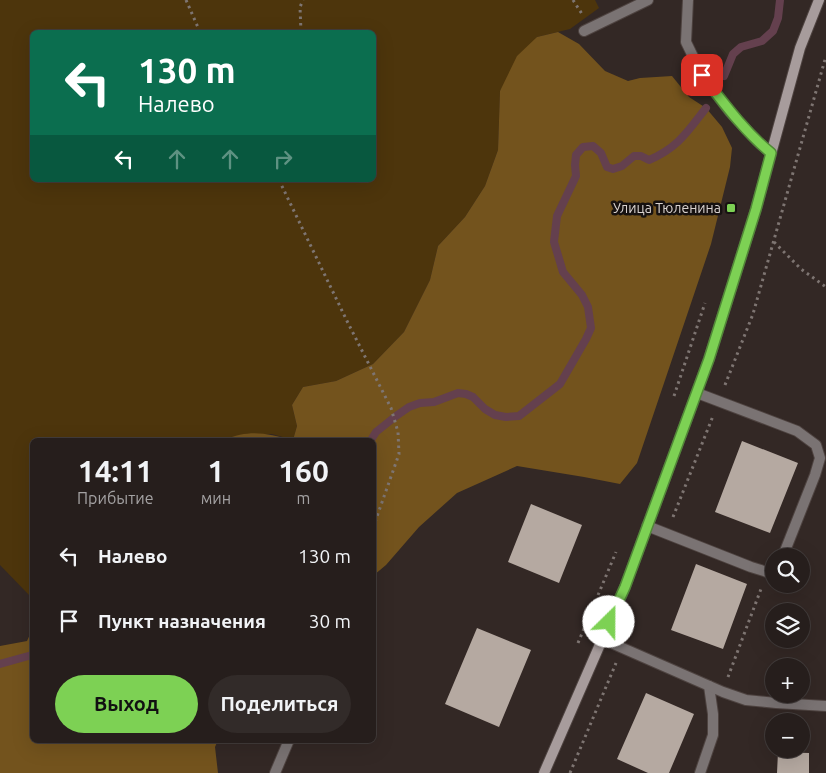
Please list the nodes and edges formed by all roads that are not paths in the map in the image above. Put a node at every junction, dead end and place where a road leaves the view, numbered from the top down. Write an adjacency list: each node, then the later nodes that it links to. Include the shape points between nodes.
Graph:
1 (648, 0): 4 (street)
2 (688, 0): 5 (street, via 686,42 702,75 730,112)
3 (819, 0): 5 (main road, via 800,48)
4 (584, 31)
5 (771, 153): 6 (main road)
6 (697, 393): 7 (main road); 8 (street, via 797,431 816,445 820,458)
7 (647, 526): 9 (street, via 751,567); 10 (main road)
8 (787, 548)
9 (765, 569)
10 (602, 640): 11 (street); 15 (main road)
11 (709, 686): 12 (street, via 746,700); 16 (street, via 713,735)
12 (826, 706)
13 (289, 743): 14 (street)
14 (275, 773)
15 (544, 773)
16 (700, 773)

